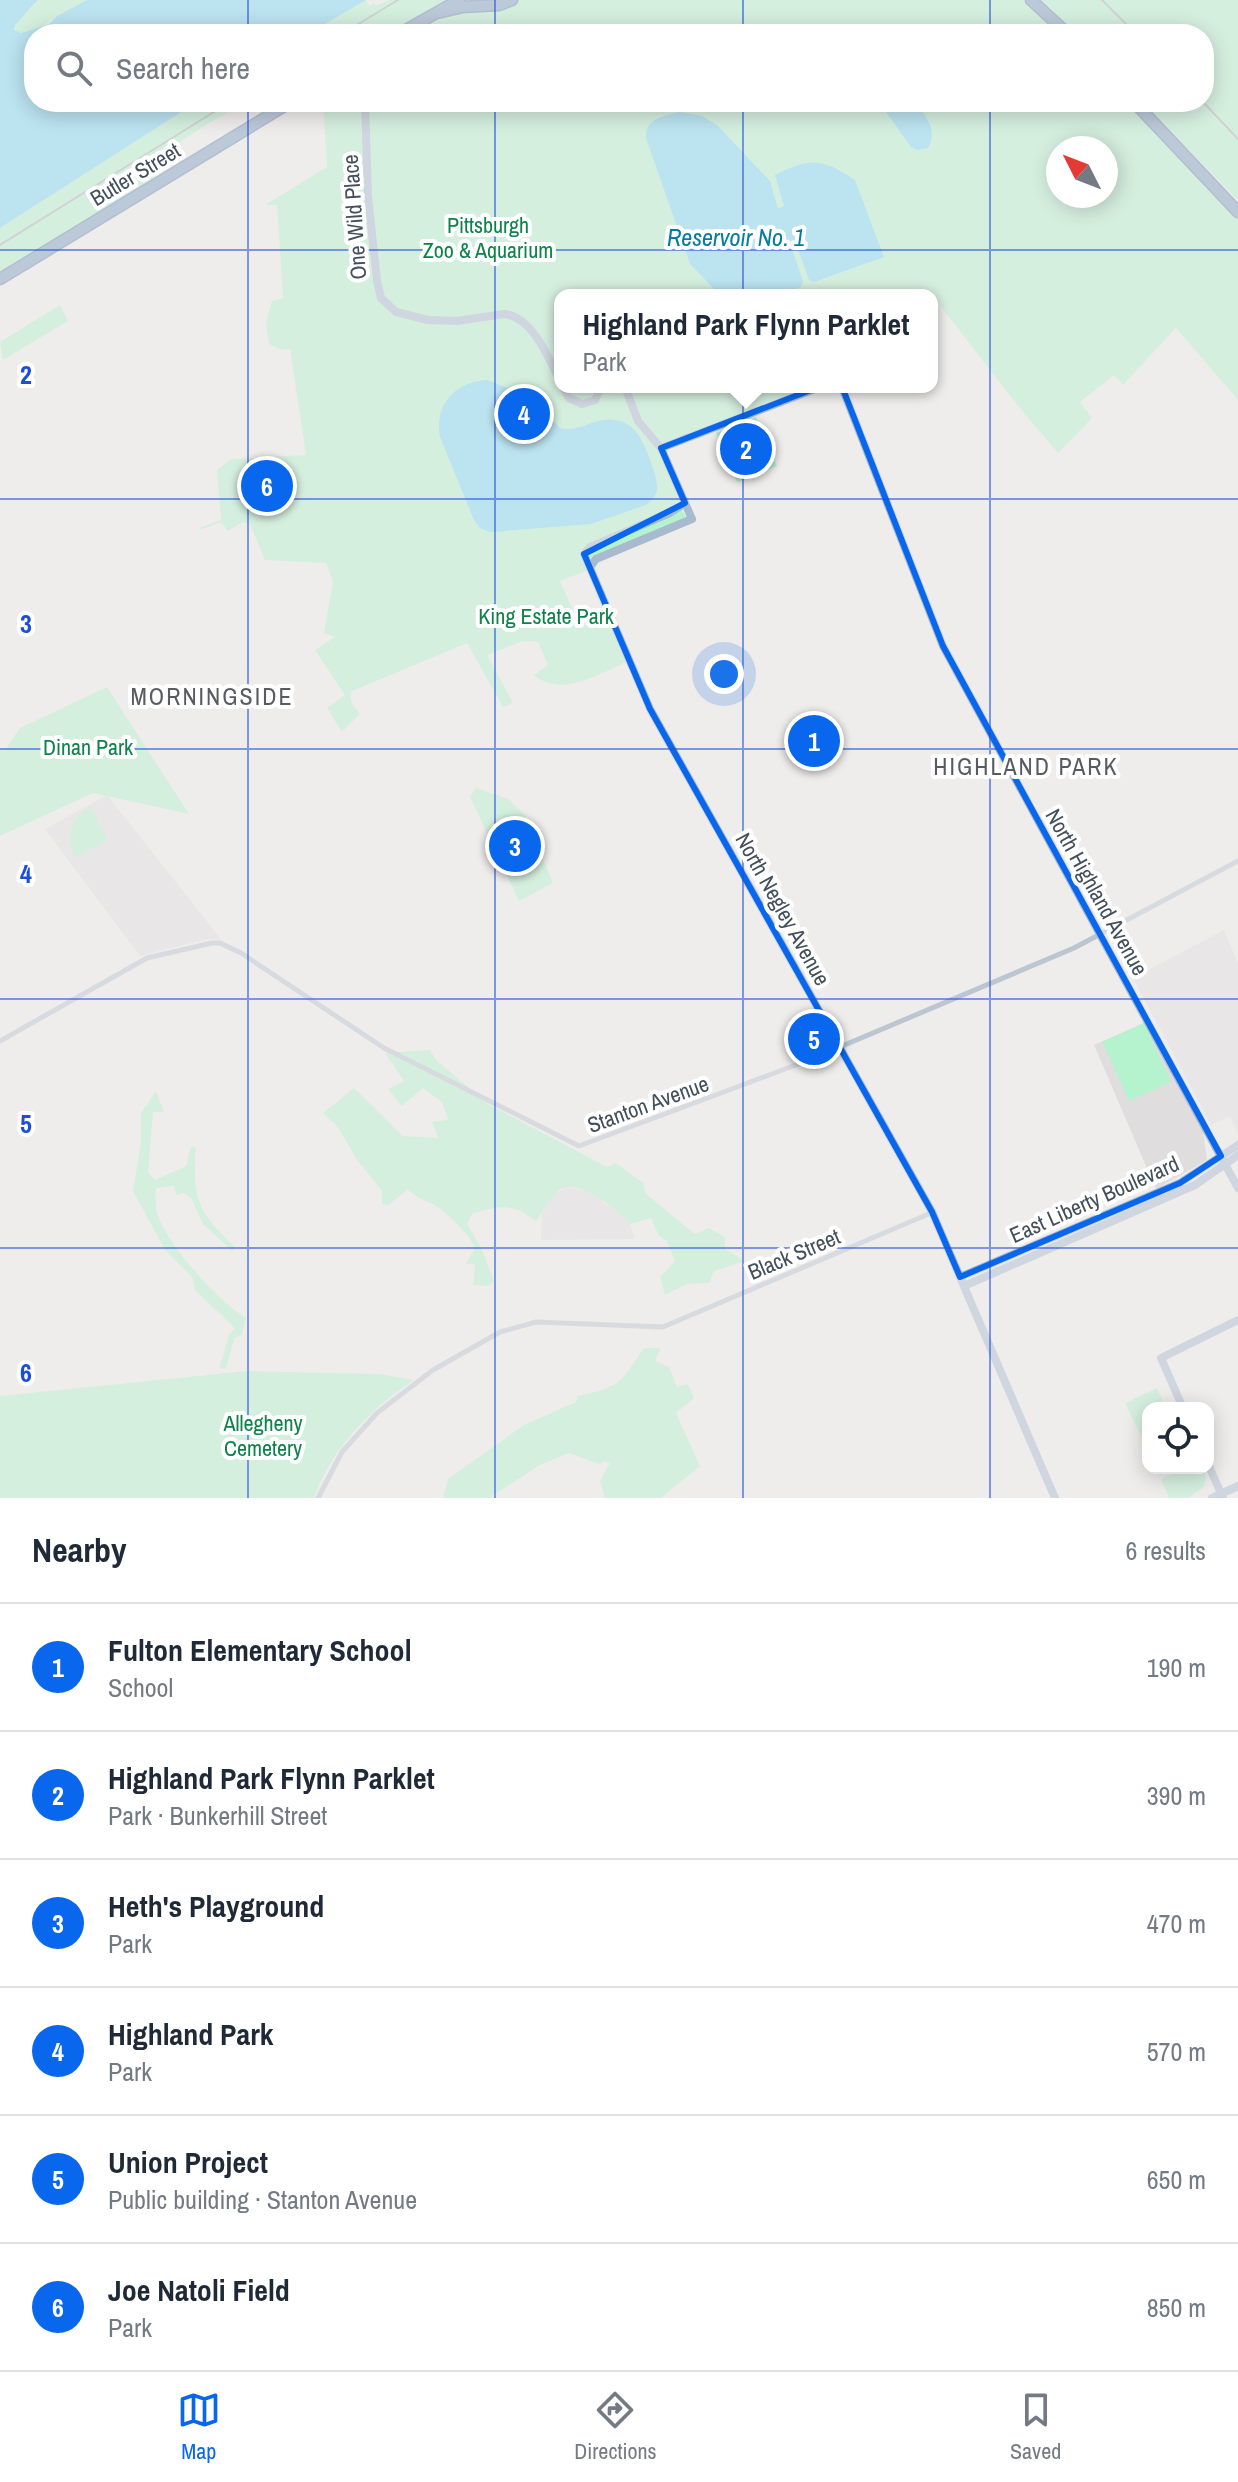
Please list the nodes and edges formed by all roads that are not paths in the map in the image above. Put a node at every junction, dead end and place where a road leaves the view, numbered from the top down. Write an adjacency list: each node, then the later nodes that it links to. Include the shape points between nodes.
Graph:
1 (450, 0): 7 (highway)
2 (459, 0): 7 (highway)
3 (494, 0): 4 (highway)
4 (502, 0)
5 (512, 0): 7 (highway)
6 (1031, 0): 9 (highway)
7 (437, 13): 8 (highway)
8 (417, 24)
9 (1057, 24)
10 (275, 112): 16 (highway, Butler Street)
11 (365, 112): 17 (main road, One Wild Place, via 368,196 381,298 396,312 413,317 451,322 514,316 535,337)
12 (1144, 112): 13 (highway)
13 (1226, 196): 14 (highway); 15 (highway)
14 (1238, 206)
15 (1238, 212)
16 (0, 279)
17 (554, 370)
18 (566, 393): 19 (main road, via 582,404)
19 (598, 393)
20 (626, 393): 23 (main road, via 640,424)
21 (804, 393): 23 (main road)
22 (844, 393): 27 (main road, North Highland Avenue, via 943,646)
23 (661, 448): 24 (main road)
24 (685, 503): 25 (main road, North Negley Avenue, via 590,547 584,554); 25 (main road, via 692,519 596,559)
25 (590, 567): 29 (main road, North Negley Avenue, via 650,709)
26 (1238, 861): 27 (street, Stanton Avenue)
27 (1101, 936): 29 (street, Stanton Avenue); 32 (main road, North Highland Avenue)
28 (0, 1041): 29 (street, Stanton Avenue, via 139,961 220,943 384,1048 579,1146)
29 (840, 1047): 34 (main road, North Negley Avenue)
30 (1238, 1145): 32 (main road, East Liberty Boulevard)
31 (1238, 1155): 32 (main road, East Liberty Boulevard)
32 (1223, 1160): 33 (main road, North Highland Avenue); 35 (main road, East Liberty Boulevard, via 1195,1185)
33 (1238, 1188)
34 (932, 1212): 35 (main road, North Negley Avenue); 41 (street, Black Street, via 668,1325 536,1322 500,1332 433,1370 377,1413 342,1452)
35 (962, 1281): 42 (main road, North Negley Avenue)
36 (1238, 1320): 37 (main road, via 1161,1358)
37 (1180, 1402)
38 (1211, 1474): 40 (main road)
39 (1238, 1486): 40 (main road)
40 (1218, 1497)
41 (318, 1498)
42 (1055, 1498)

